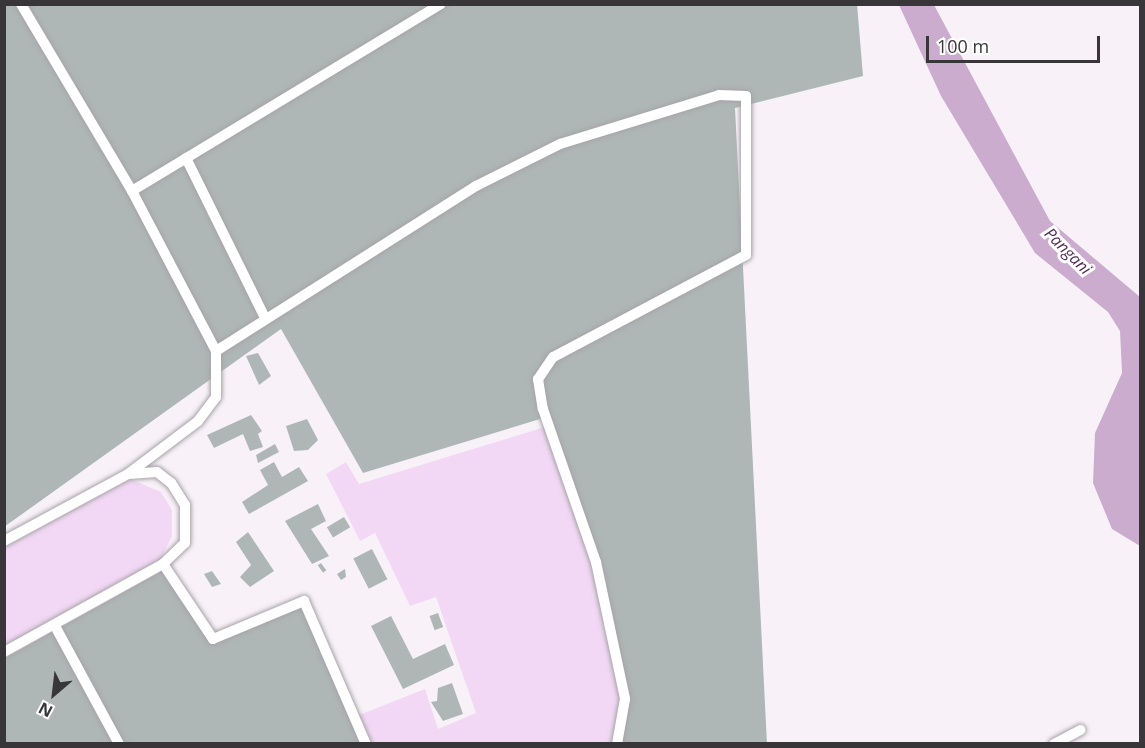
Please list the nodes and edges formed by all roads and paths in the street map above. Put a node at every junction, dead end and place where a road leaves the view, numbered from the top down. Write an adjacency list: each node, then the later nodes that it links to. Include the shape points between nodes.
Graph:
1 (21, 4): 4 (street)
2 (441, 4): 3 (street)
3 (186, 158): 4 (street); 5 (street)
4 (132, 191): 6 (street)
5 (264, 316): 6 (street); 15 (street, via 476,186 560,144 719,95 746,96 746,255 553,357 538,379 543,409 596,562 625,699)
6 (216, 351): 7 (street, via 216,397 198,421)
7 (128, 474): 8 (street); 9 (street, via 157,472 171,483 185,505 185,543)
8 (4, 541)
9 (163, 564): 10 (street); 14 (street, via 213,639 304,602)
10 (55, 626): 11 (street); 13 (street)
11 (4, 652)
12 (1080, 730): 16 (street)
13 (119, 744)
14 (366, 744)
15 (617, 744)
16 (1054, 744)

